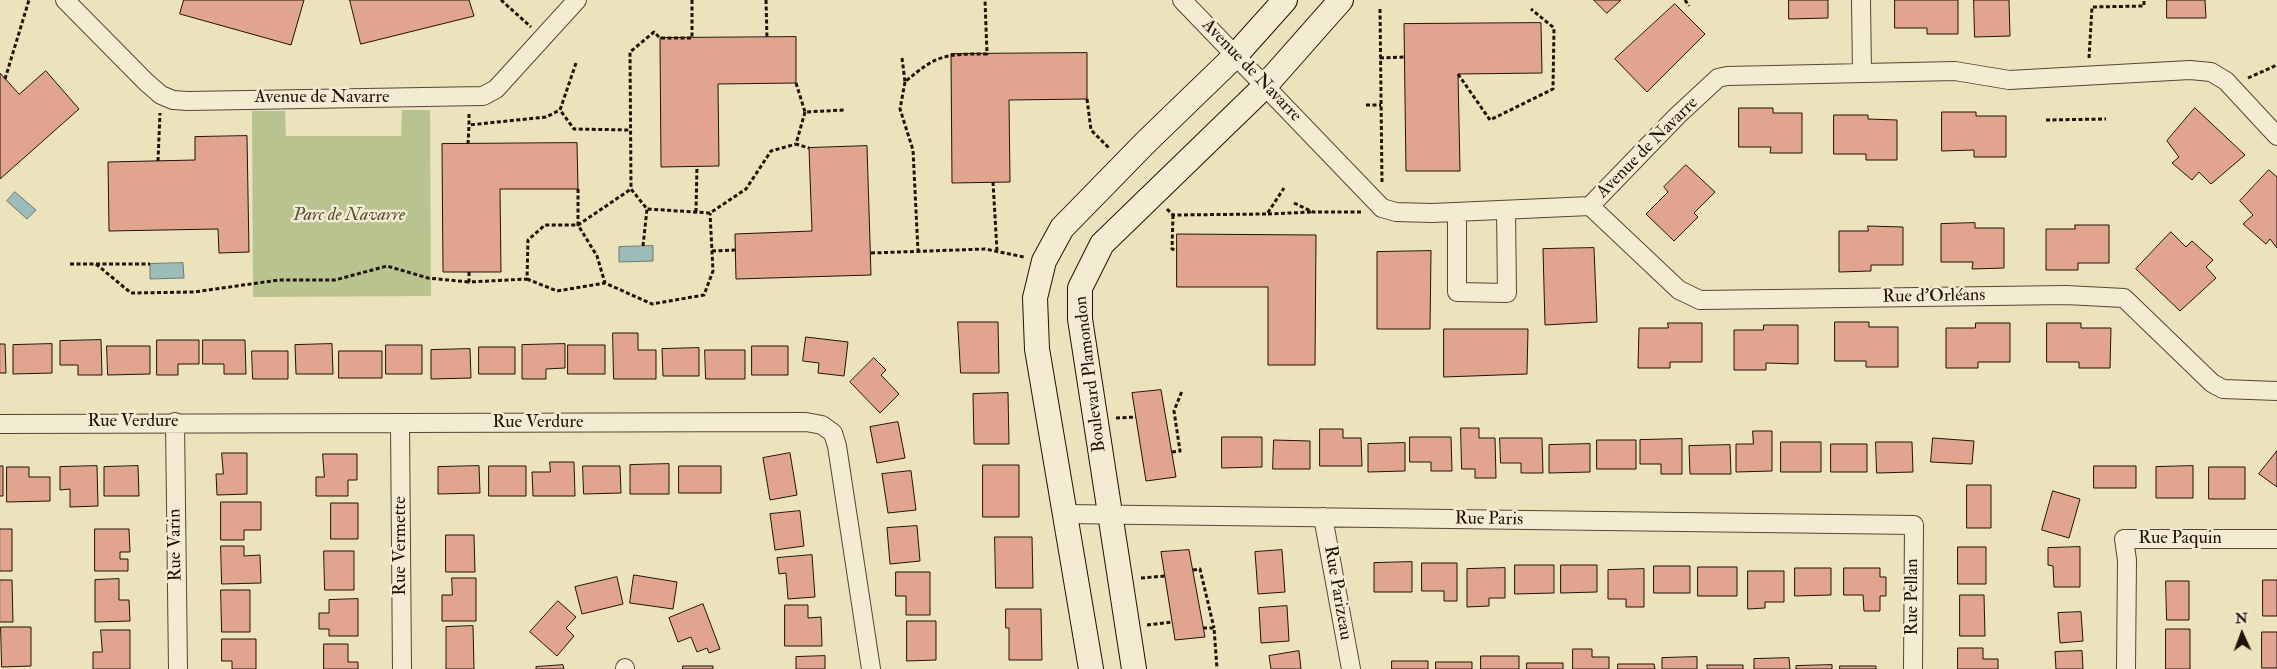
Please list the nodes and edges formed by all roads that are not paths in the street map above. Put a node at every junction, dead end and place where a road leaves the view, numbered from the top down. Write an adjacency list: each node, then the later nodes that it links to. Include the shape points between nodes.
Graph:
1 (65, 0): 2 (street, Avenue de Navarre, via 138,75 161,94 174,100 188,101 483,96 496,89)
2 (577, 0)
3 (1182, 0): 7 (street, Avenue de Navarre)
4 (1285, 0): 7 (street)
5 (1341, 0): 9 (street, Boulevard Plamondon)
6 (1861, 0): 8 (street)
7 (1235, 56): 9 (street, Avenue de Navarre); 18 (street, via 1062,228 1044,261 1035,298 1037,349)
8 (1862, 73): 10 (street, Avenue de Navarre, via 1955,71 2009,80 2190,70 2211,72 2230,86); 11 (street, Avenue de Navarre, via 1718,78)
9 (1265, 86): 13 (street, Avenue de Navarre, via 1382,208 1396,212); 19 (street, Boulevard Plamondon, via 1102,244 1080,288 1080,319)
10 (2277, 136)
11 (1590, 206): 12 (street, Avenue de Navarre); 14 (street, Rue d'Orléans, via 1678,290 1700,300 2124,298 2212,383 2223,389)
12 (1506, 210): 13 (street, Avenue de Navarre); 13 (street, via 1507,293 1457,292)
13 (1457, 212)
14 (2277, 391)
15 (175, 422): 16 (street, Rue Verdure); 17 (street, Rue Verdure); 23 (street, Rue Varin)
16 (400, 423): 24 (street, Rue Vermette); 25 (street, Rue Verdure, via 806,422 822,425 833,432 837,446)
17 (0, 424)
18 (1064, 514): 19 (street, Rue Paris); 26 (street)
19 (1109, 514): 20 (street, Rue Paris); 27 (street, Boulevard Plamondon)
20 (1323, 517): 21 (street, Rue Paris); 28 (street, Rue Parizeau)
21 (1914, 525): 29 (street, Rue Pellan)
22 (2277, 540): 30 (street, Rue Paquin, via 2124,539 2127,560)
23 (178, 669)
24 (402, 669)
25 (871, 669)
26 (1091, 669)
27 (1134, 669)
28 (1351, 669)
29 (1913, 669)
30 (2126, 669)

